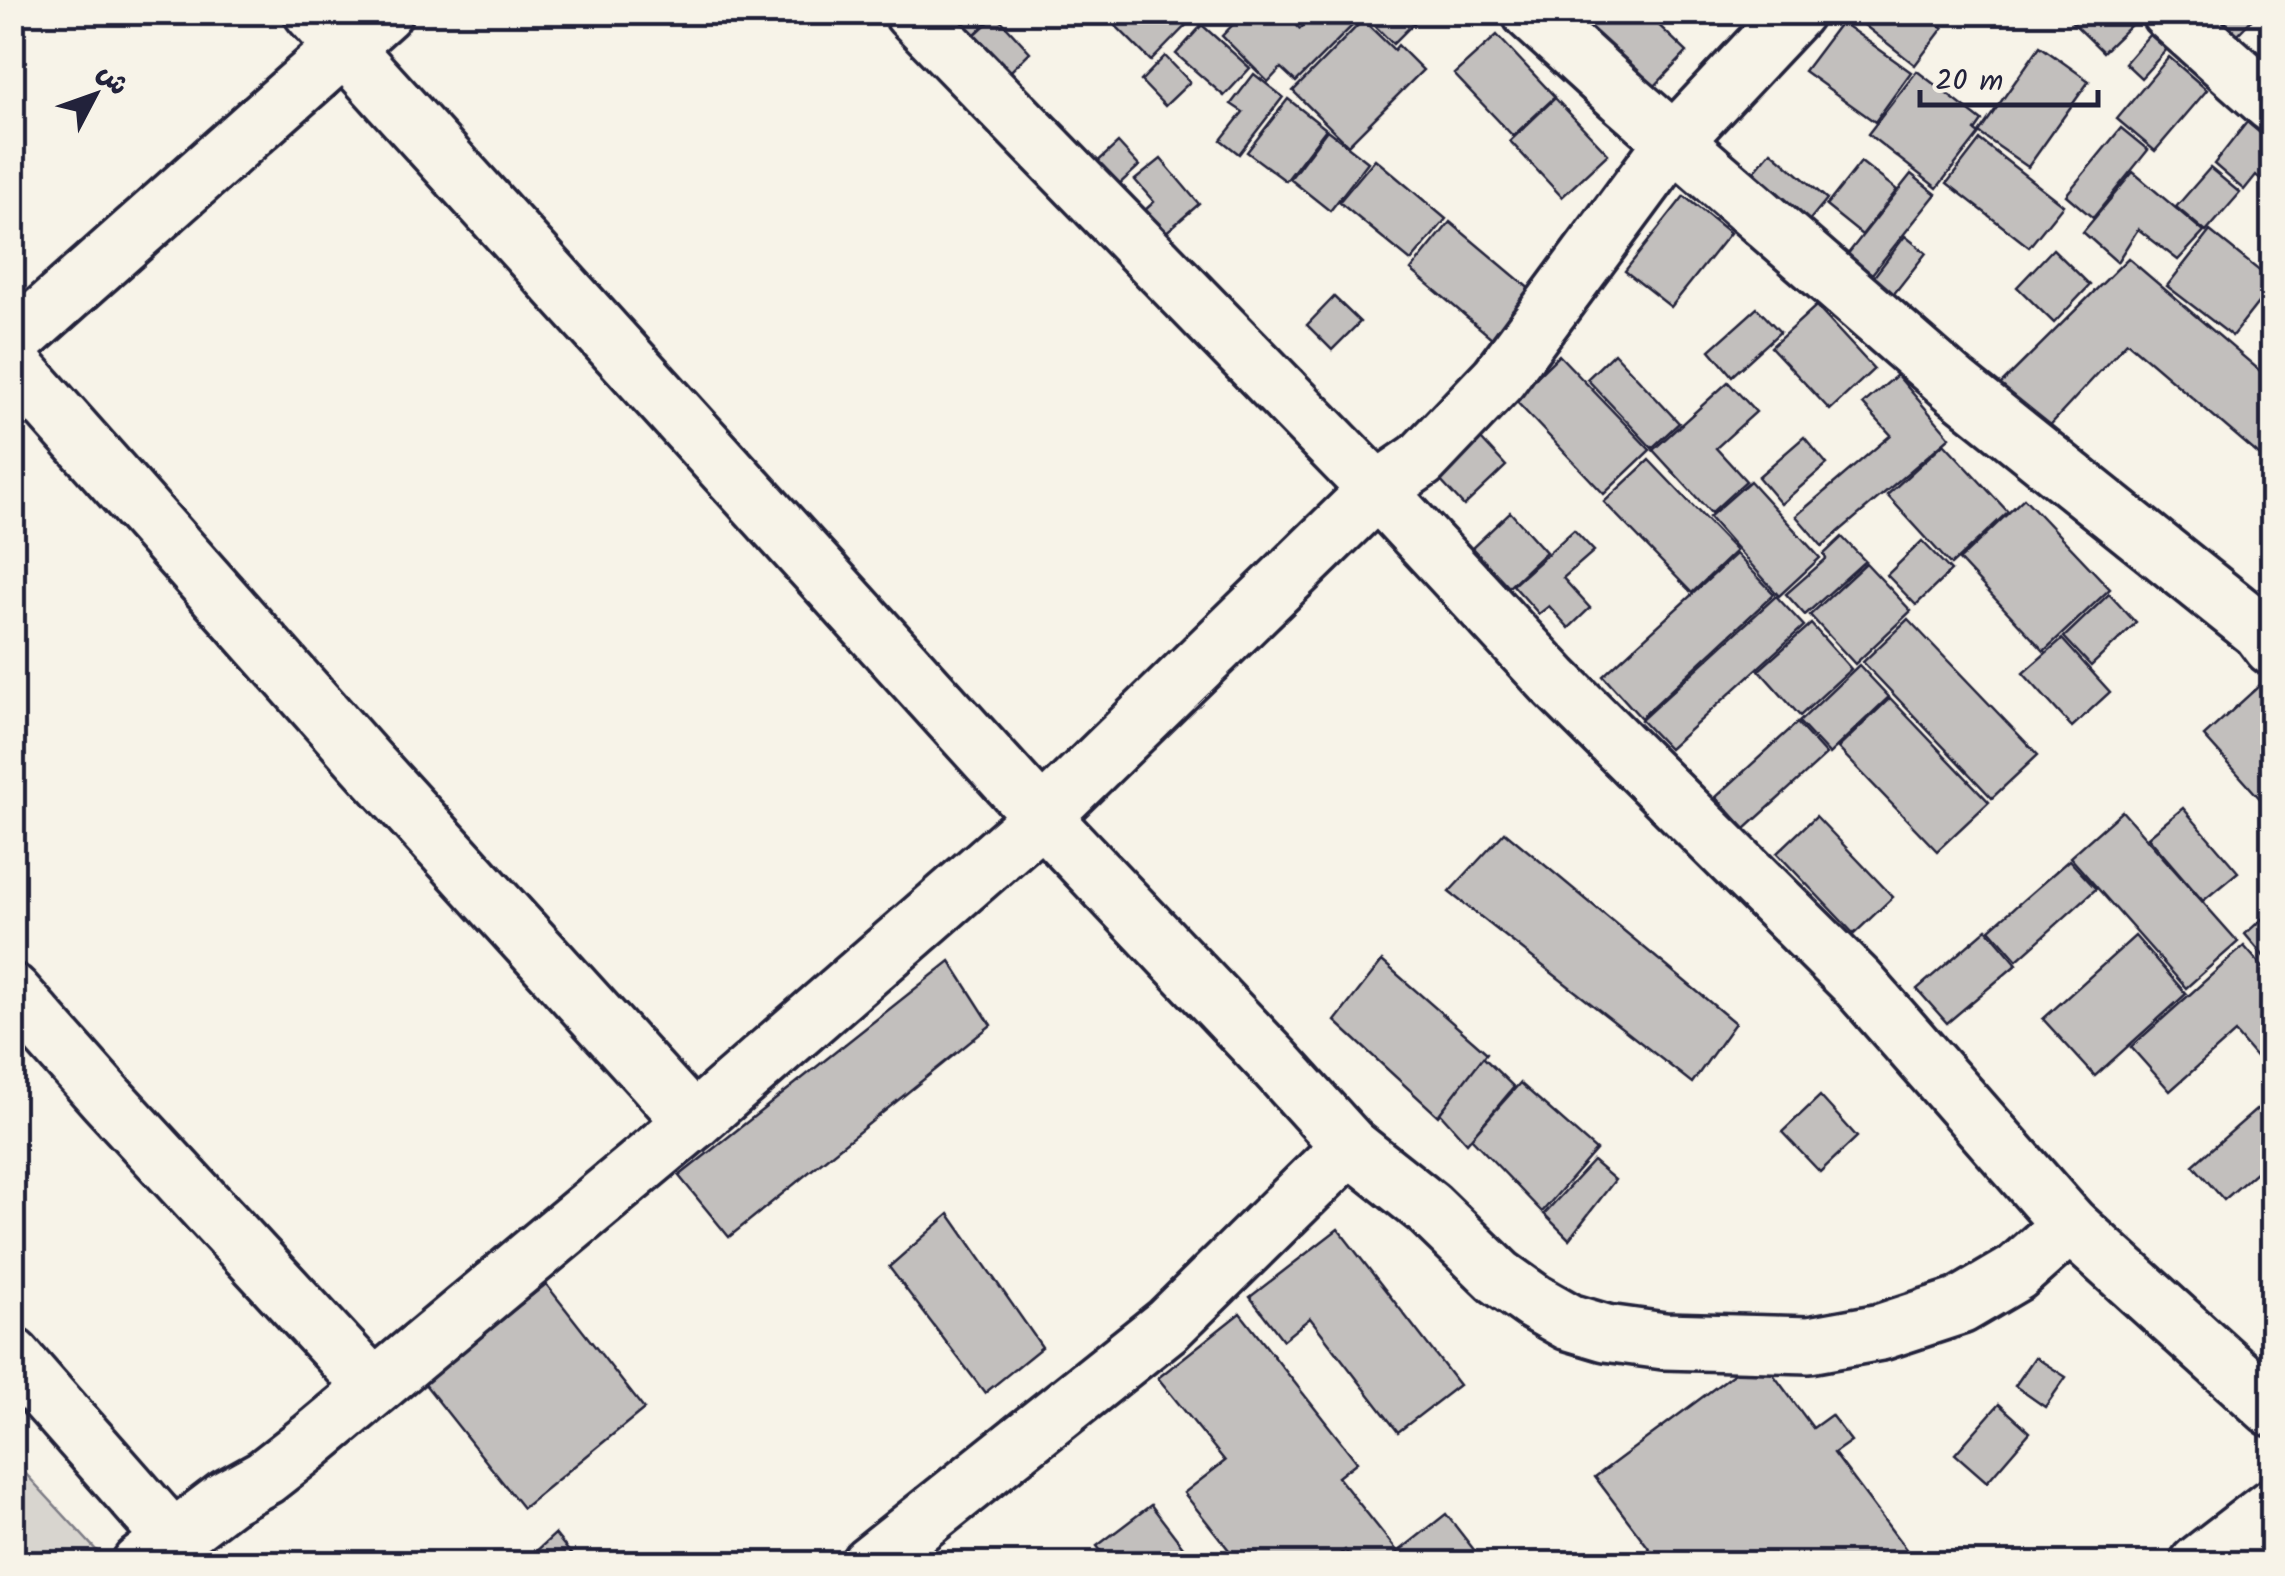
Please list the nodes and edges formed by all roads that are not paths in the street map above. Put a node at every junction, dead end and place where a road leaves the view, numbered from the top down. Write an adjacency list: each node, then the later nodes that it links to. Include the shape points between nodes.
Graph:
1 (384, 12): 6 (street)
2 (912, 12): 11 (street)
3 (1530, 12): 8 (street)
4 (1796, 12): 8 (street)
5 (2169, 12): 7 (street)
6 (328, 30): 9 (street); 13 (street)
7 (2272, 104)
8 (1674, 142): 11 (street, via 1500,378 1421,460); 12 (street, via 1956,387)
9 (12, 343)
10 (12, 363): 15 (street)
11 (1377, 490): 13 (street); 17 (street, via 1554,682 1857,982)
12 (2268, 633)
13 (1042, 817): 15 (street); 16 (street)
14 (12, 992): 19 (street)
15 (694, 1122): 19 (street)
16 (1350, 1146): 17 (street, via 1534,1302 1569,1322 1664,1341 1808,1344 1881,1332 1960,1306 2016,1274); 23 (street, via 1168,1325)
17 (2070, 1224): 20 (street)
18 (12, 1356): 22 (street)
19 (373, 1387): 22 (street, via 265,1477)
20 (2272, 1408)
21 (2272, 1507): 24 (street)
22 (156, 1551)
23 (869, 1564)
24 (2198, 1564)

